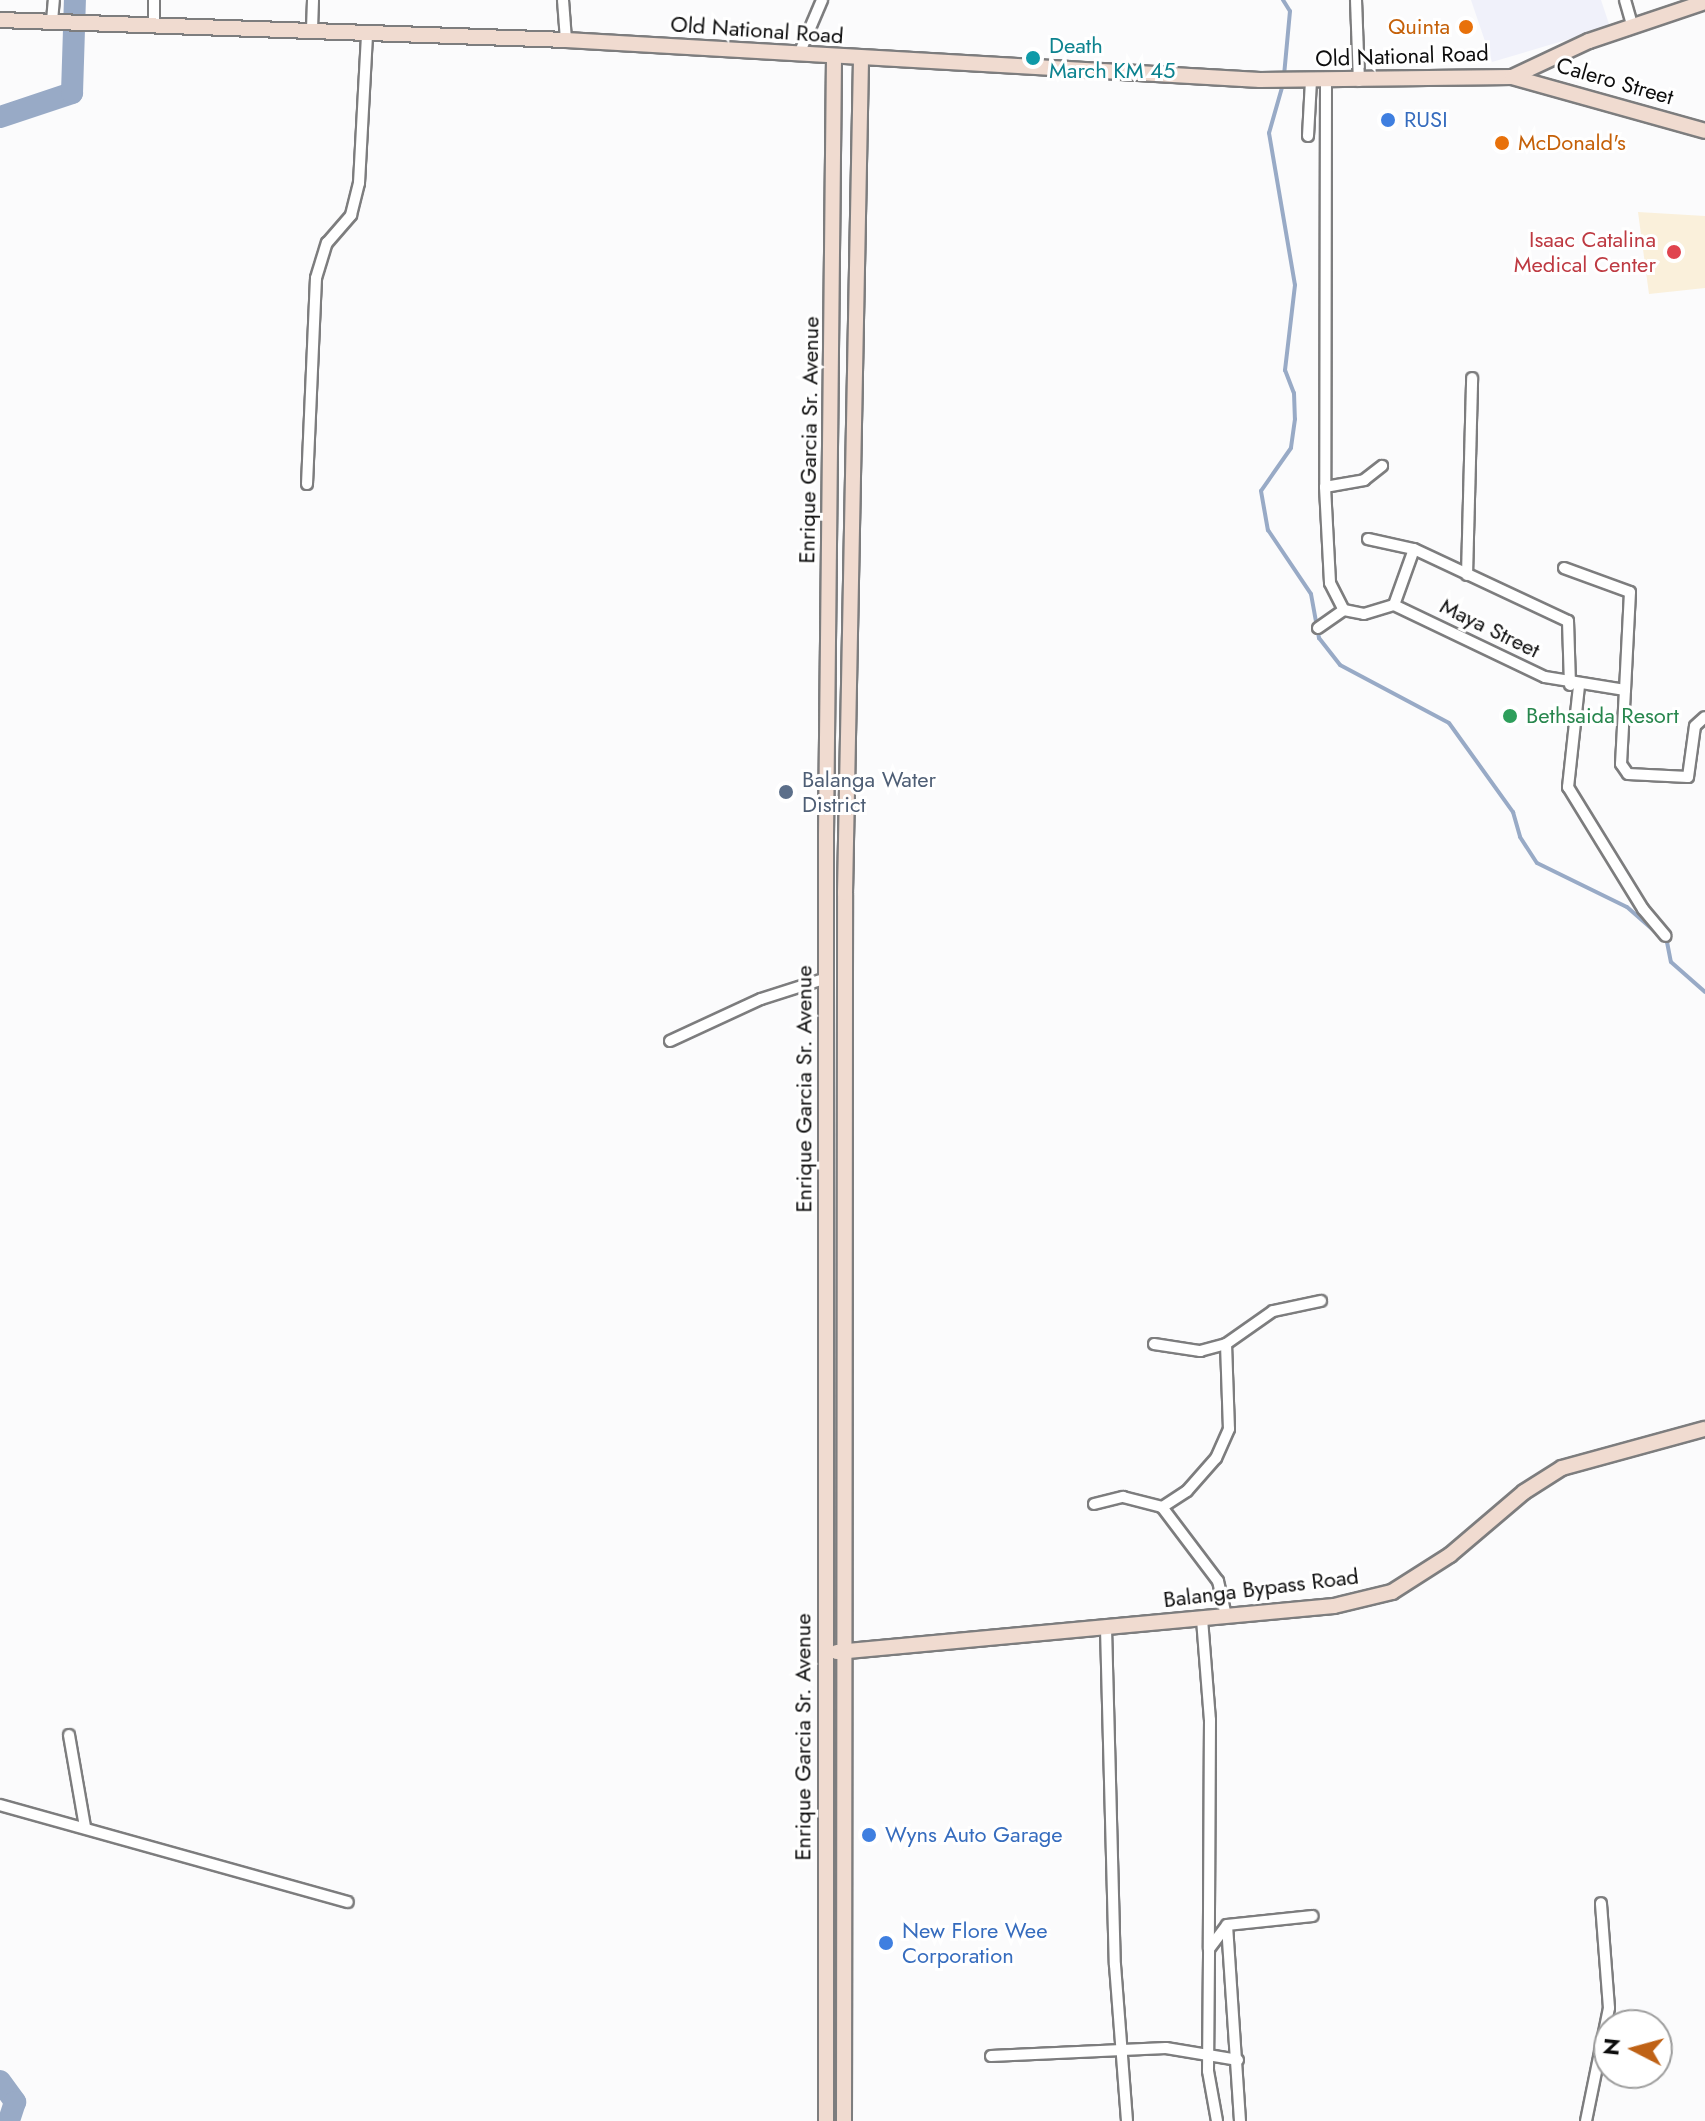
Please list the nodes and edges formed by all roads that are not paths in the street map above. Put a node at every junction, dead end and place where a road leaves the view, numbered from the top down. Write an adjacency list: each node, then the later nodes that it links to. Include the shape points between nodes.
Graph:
1 (54, 0): 10 (street)
2 (154, 0): 11 (street)
3 (313, 0): 13 (street)
4 (563, 0): 15 (street)
5 (822, 0): 16 (street)
6 (1356, 0): 21 (street)
7 (1625, 0): 12 (street)
8 (1705, 2): 12 (main road)
9 (0, 20): 10 (main road, Old National Road)
10 (55, 21): 11 (main road, Old National Road)
11 (154, 22): 13 (main road, Old National Road)
12 (1632, 25): 19 (main road)
13 (312, 29): 14 (main road, Old National Road)
14 (367, 33): 15 (main road, Old National Road); 26 (street, via 359,183 351,215 327,243 316,278)
15 (566, 40): 16 (main road, Old National Road)
16 (799, 54): 17 (main road, Old National Road)
17 (834, 56): 18 (main road, Old National Road); 39 (main road, Enrique Garcia Sr. Avenue)
18 (861, 58): 20 (main road, Old National Road); 38 (main road, Enrique Garcia Sr. Avenue)
19 (1512, 77): 21 (main road, Old National Road); 22 (main road, Calero Street)
20 (1318, 81): 21 (main road, Old National Road); 23 (street); 27 (street)
21 (1359, 81)
22 (1705, 131)
23 (1308, 136)
24 (1472, 378): 31 (street)
25 (1382, 466): 27 (street, via 1364,480)
26 (307, 484)
27 (1325, 487): 33 (street, via 1330,583)
28 (1368, 539): 29 (street)
29 (1414, 549): 31 (street); 32 (street)
30 (1564, 568): 36 (street, via 1630,592)
31 (1467, 575): 35 (street, via 1568,621)
32 (1394, 605): 33 (street, via 1364,614); 35 (street, Maya Street)
33 (1344, 610): 34 (street)
34 (1318, 628)
35 (1574, 685): 36 (street, Maya Street); 40 (street, via 1568,787 1643,909)
36 (1625, 690): 37 (street, via 1621,764 1628,774 1688,777 1695,726)
37 (1705, 717)
38 (845, 893): 39 (main road); 52 (main road, Enrique Garcia Sr. Avenue)
39 (827, 894): 41 (main road, Enrique Garcia Sr. Avenue)
40 (1666, 936)
41 (827, 978): 42 (street, via 761,999); 53 (main road, Enrique Garcia Sr. Avenue)
42 (670, 1041)
43 (1321, 1301): 45 (street, via 1273,1311)
44 (1154, 1344): 45 (street, via 1200,1351)
45 (1226, 1344): 48 (street, via 1229,1429 1216,1458 1187,1491)
46 (1705, 1429): 49 (main road, Balanga Bypass Road, via 1562,1468 1524,1492 1450,1555 1392,1592 1334,1606)
47 (1094, 1504): 48 (street, via 1123,1497)
48 (1162, 1507): 49 (street, via 1218,1581)
49 (1226, 1617): 50 (main road, Balanga Bypass Road)
50 (1202, 1619): 51 (main road, Balanga Bypass Road); 61 (street, via 1210,1720)
51 (1106, 1628): 52 (main road, Balanga Bypass Road); 62 (street)
52 (845, 1652): 53 (main road, Balanga Bypass Road); 67 (main road, Enrique Garcia Sr. Avenue)
53 (825, 1653): 66 (main road, Enrique Garcia Sr. Avenue)
54 (69, 1735): 56 (street)
55 (0, 1805): 56 (street)
56 (85, 1827): 57 (street)
57 (348, 1902)
58 (1601, 1903): 71 (street, via 1609,2008)
59 (1313, 1916): 60 (street)
60 (1227, 1925): 61 (street); 65 (street)
61 (1209, 1949): 63 (street)
62 (1119, 2053): 63 (street, via 1166,2048); 64 (street); 68 (street)
63 (1210, 2054): 65 (street); 69 (street)
64 (991, 2056)
65 (1238, 2060): 70 (street)
66 (826, 2121)
67 (844, 2121)
68 (1127, 2121)
69 (1217, 2121)
70 (1240, 2121)
71 (1586, 2121)

